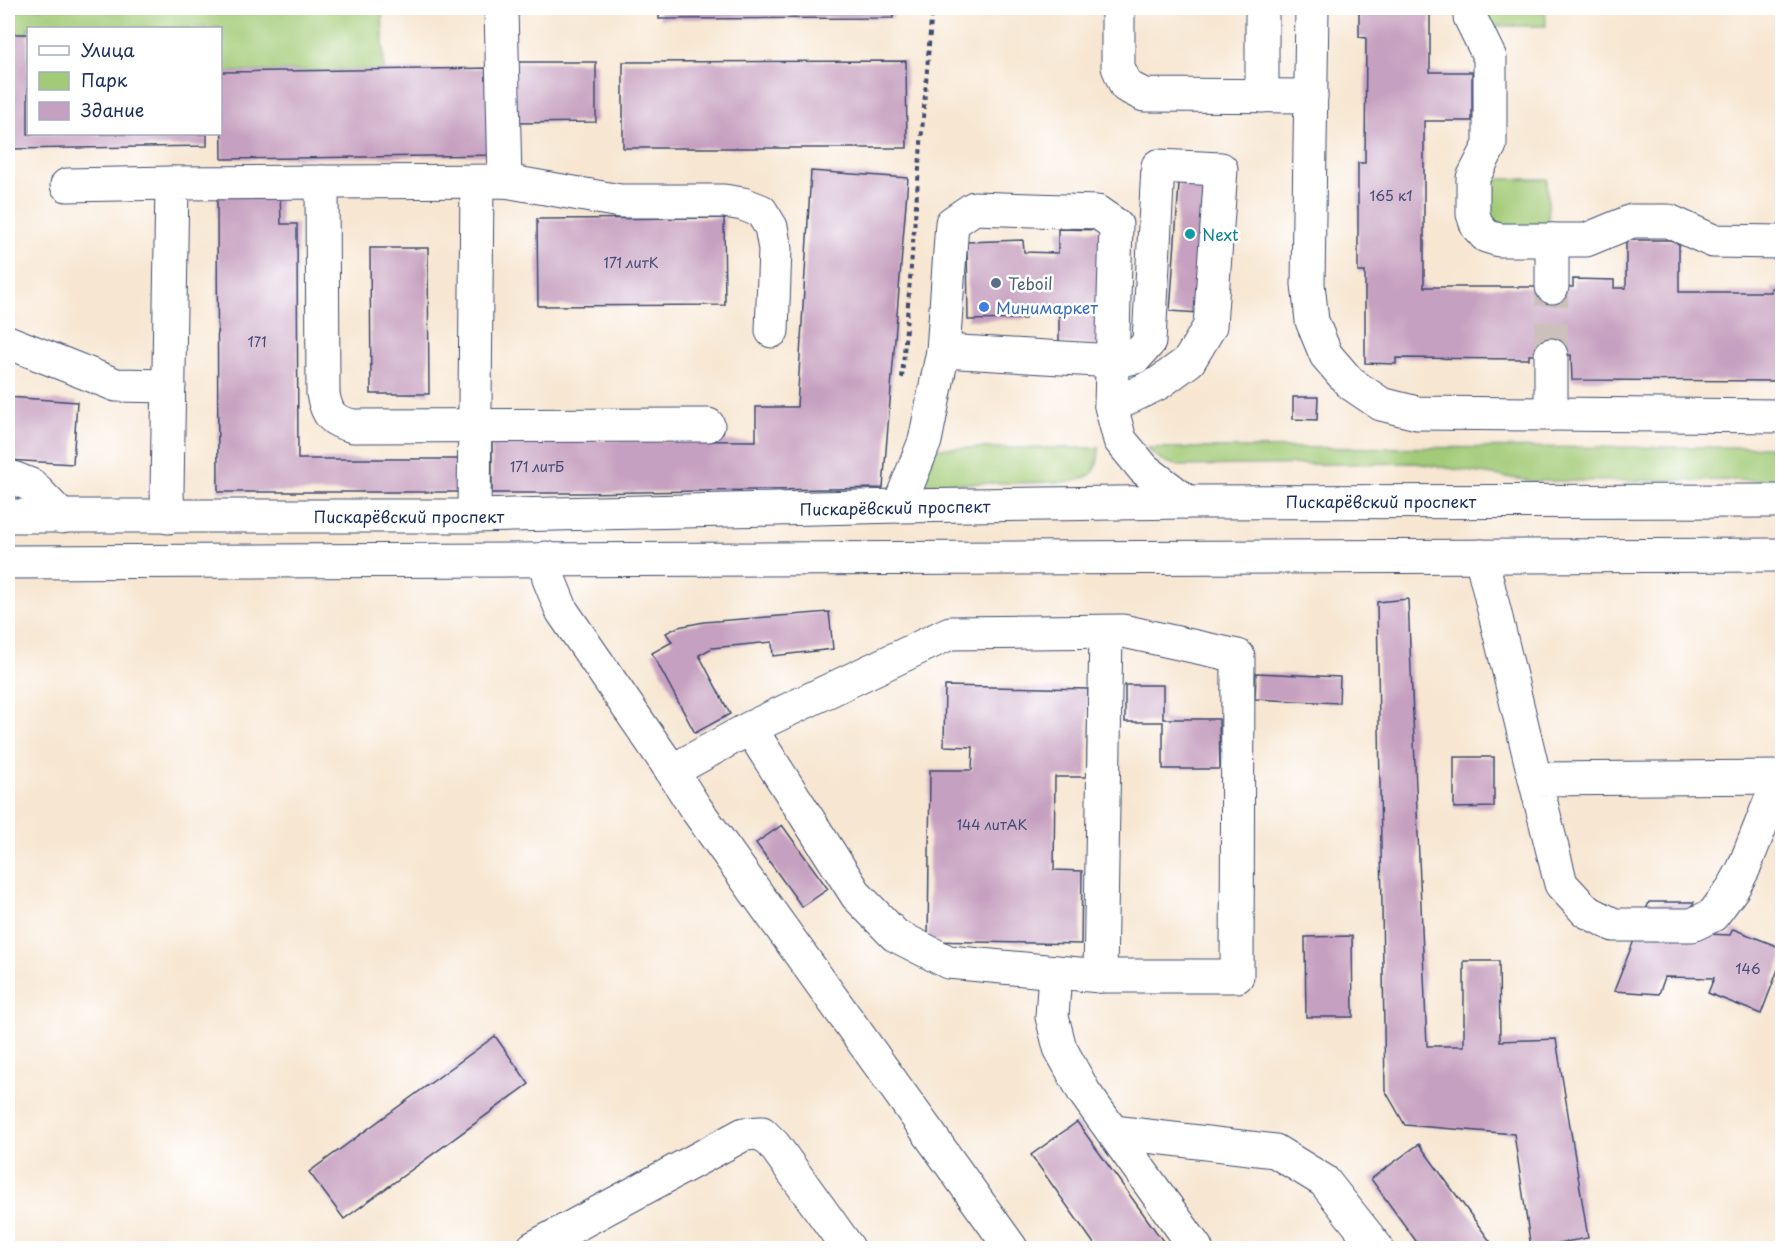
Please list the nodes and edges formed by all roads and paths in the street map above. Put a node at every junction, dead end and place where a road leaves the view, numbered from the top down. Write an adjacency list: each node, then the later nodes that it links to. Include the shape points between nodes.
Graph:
1 (501, 8): 9 (main road)
2 (932, 8): 21 (path)
3 (1118, 8): 7 (main road, via 1118,67 1126,86 1144,94)
4 (1262, 8): 7 (main road)
5 (1311, 8): 8 (main road)
6 (1470, 8): 13 (main road, via 1470,17 1490,58 1490,145 1473,178 1477,226 1486,236 1499,240)
7 (1262, 96): 8 (main road)
8 (1311, 96): 24 (main road, via 1308,284 1312,321 1326,355 1350,384 1381,404 1418,413)
9 (491, 181): 10 (main road); 16 (main road, via 620,201 724,201 761,211 771,227 775,249); 27 (main road)
10 (322, 182): 11 (main road); 27 (main road, via 323,394 332,418 353,426)
11 (172, 183): 12 (main road); 22 (main road)
12 (67, 185)
13 (1552, 240): 14 (main road, via 1586,240 1632,221 1669,221 1713,241); 15 (main road)
14 (1782, 242)
15 (1552, 287)
16 (772, 331)
17 (8, 342): 22 (main road, via 116,385)
18 (943, 351): 20 (main road); 20 (main road, via 951,223 974,208 1097,212 1116,225); 31 (main road, via 925,441)
19 (1551, 355): 24 (main road)
20 (1114, 361): 23 (main road); 23 (main road, via 1136,357 1149,342 1158,166 1221,170 1210,326 1189,361 1159,383)
21 (902, 382)
22 (169, 386): 35 (main road)
23 (1111, 406): 30 (main road, via 1120,440 1144,470)
24 (1551, 414): 25 (main road)
25 (1782, 416)
26 (708, 425): 27 (main road)
27 (475, 426): 33 (main road)
28 (8, 476): 34 (main road, via 31,485)
29 (1782, 501): 30 (main road, Пискарёвский проспект)
30 (1187, 502): 31 (main road, Пискарёвский проспект)
31 (899, 506): 33 (main road, Пискарёвский проспект)
32 (8, 516): 34 (main road, Пискарёвский проспект)
33 (474, 516): 35 (main road, Пискарёвский проспект)
34 (62, 517): 35 (main road, Пискарёвский проспект)
35 (168, 517)
36 (1782, 555): 37 (main road)
37 (1481, 556): 38 (main road); 44 (main road)
38 (546, 558): 39 (main road); 42 (main road, via 549,579 562,611)
39 (8, 562)
40 (1106, 632): 41 (main road, via 950,633); 46 (main road); 46 (main road, via 1123,632 1238,656 1237,976)
41 (750, 728): 42 (main road); 45 (main road, via 857,896 895,935 948,962)
42 (672, 771): 50 (main road)
43 (1782, 777): 44 (main road); 44 (main road, via 1733,888 1713,915 1692,925 1614,925 1586,911 1561,884)
44 (1535, 779)
45 (1054, 972): 46 (main road); 47 (main road, via 1052,1017 1060,1048 1084,1092)
46 (1100, 976)
47 (1113, 1132): 51 (main road); 52 (main road, via 1275,1151 1324,1181)
48 (533, 1248): 49 (main road, via 744,1134 762,1133)
49 (848, 1248)
50 (1011, 1248)
51 (1196, 1248)
52 (1377, 1248)

